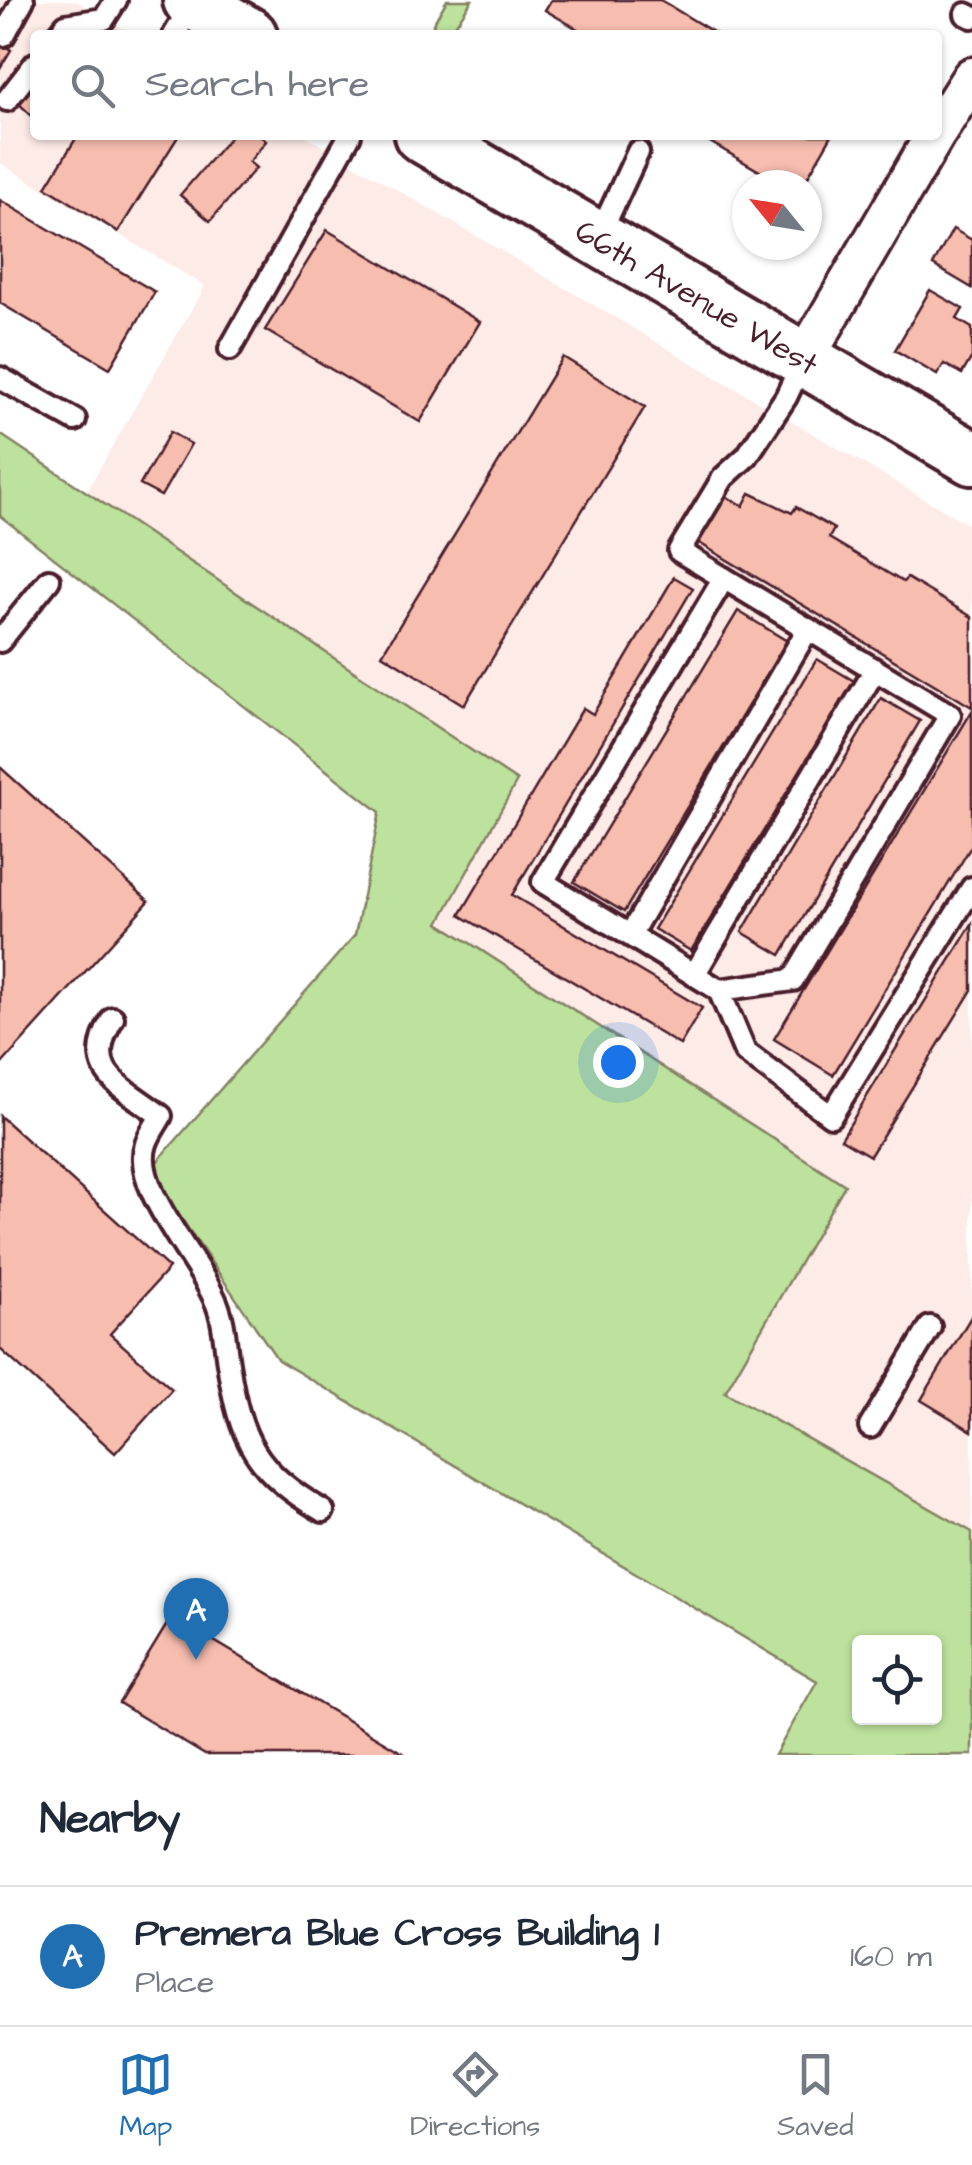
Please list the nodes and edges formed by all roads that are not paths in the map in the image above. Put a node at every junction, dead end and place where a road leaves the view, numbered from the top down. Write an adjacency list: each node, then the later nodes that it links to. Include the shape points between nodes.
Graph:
1 (23, 0): 6 (lane)
2 (116, 0): 4 (lane, via 104,19)
3 (186, 12): 5 (main road)
4 (62, 30)
5 (236, 30)
6 (4, 35)
7 (30, 70): 9 (lane)
8 (972, 77): 10 (street)
9 (7, 100)
10 (942, 120)
11 (347, 140): 16 (lane)
12 (429, 140): 15 (main road, 66th Avenue West)
13 (930, 140): 17 (street)
14 (638, 152): 15 (lane)
15 (598, 238): 17 (main road, 66th Avenue West)
16 (230, 349)
17 (803, 361): 20 (main road, 66th Avenue West); 21 (lane, via 786,397 747,456 723,478 679,551)
18 (0, 378): 19 (lane)
19 (75, 420)
20 (972, 458)
21 (724, 578): 23 (lane); 27 (lane, via 543,882)
22 (48, 580): 24 (lane)
23 (808, 629): 25 (lane); 27 (lane)
24 (0, 641)
25 (875, 670): 28 (lane); 29 (lane, via 950,715 792,980)
26 (972, 888): 29 (lane, via 831,1116 745,1052)
27 (630, 935): 28 (lane)
28 (694, 975): 29 (lane)
29 (719, 990)
30 (113, 1018): 33 (lane, via 98,1054 106,1072 161,1116 144,1147 150,1192 220,1311 235,1410 250,1446 289,1491)
31 (930, 1327): 32 (lane)
32 (870, 1428)
33 (323, 1511)

